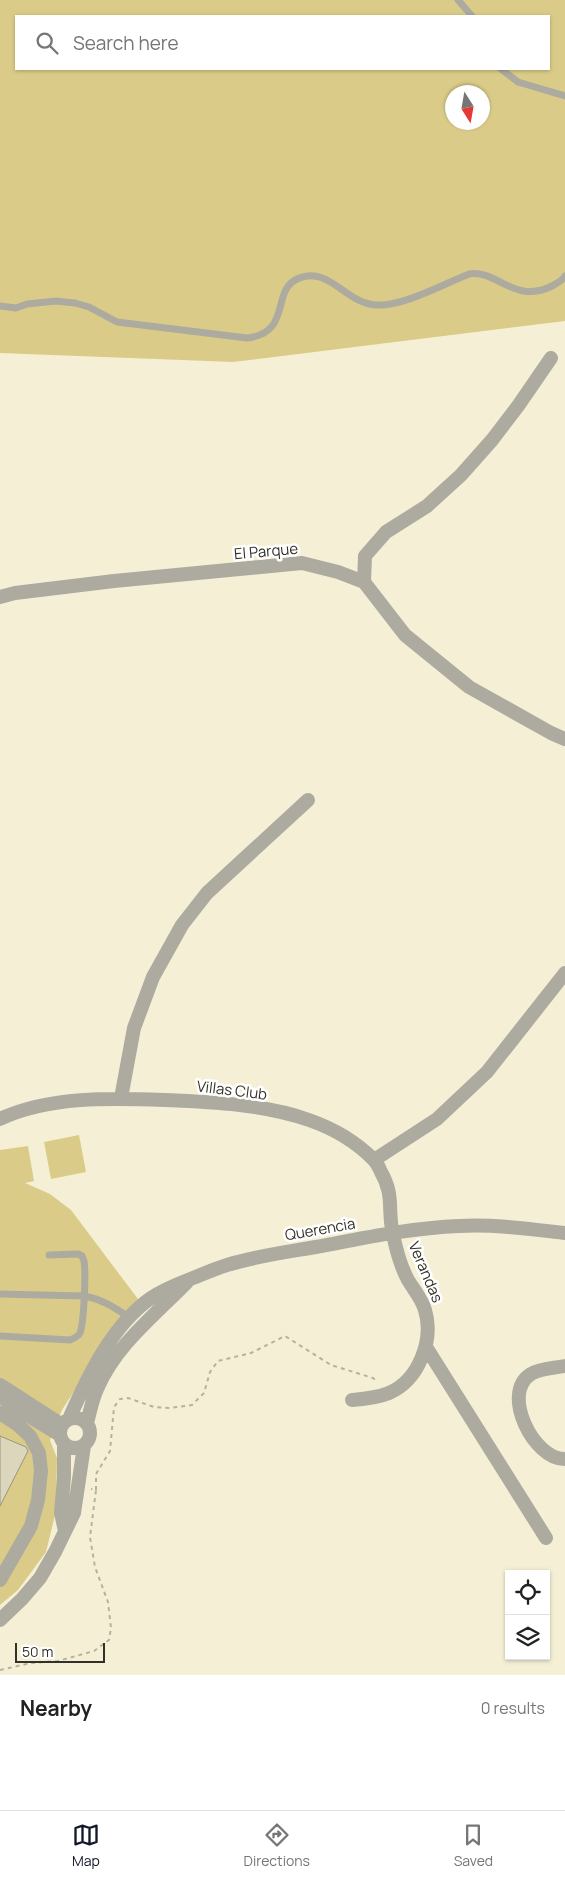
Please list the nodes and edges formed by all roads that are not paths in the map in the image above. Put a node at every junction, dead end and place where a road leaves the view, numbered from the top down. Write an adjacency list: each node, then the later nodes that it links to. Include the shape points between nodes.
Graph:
1 (458, 0): 2 (lane)
2 (471, 15)
3 (502, 70): 4 (lane, via 518,82)
4 (565, 96)
5 (565, 276): 6 (lane, via 544,290 523,292 478,272 398,303 376,306 360,302 333,283 311,275 296,279 288,287 272,328 265,334 247,338 117,322 75,303 56,301 16,308)
6 (0, 306)
7 (551, 358): 8 (street, via 492,440 461,475 427,506 386,532 366,556)
8 (364, 582): 9 (street, El Parque, via 302,563 114,581); 10 (street, via 405,635 469,687)
9 (0, 597)
10 (565, 738)
11 (308, 800): 13 (street, via 207,893 182,925 153,977 134,1028)
12 (565, 973): 15 (street, via 487,1072 437,1120)
13 (120, 1098): 14 (street, Villas Club, via 42,1105); 15 (street, Villas Club, via 254,1106 300,1117 342,1135)
14 (0, 1119)
15 (374, 1160): 16 (street, Villas Club, via 390,1192)
16 (392, 1232): 17 (street, Querencia, via 496,1226); 19 (street, Querencia, via 228,1264); 24 (street, Verandas, via 408,1279 425,1309 428,1322)
17 (565, 1233)
18 (49, 1255): 21 (lane, via 82,1256)
19 (189, 1280): 22 (street, Querencia, via 167,1288); 30 (street, Querencia, via 123,1348 97,1390)
20 (0, 1294): 21 (lane)
21 (84, 1296): 22 (lane, via 103,1301); 23 (lane, via 80,1332 76,1338)
22 (130, 1318): 31 (street, Querencia, via 97,1363)
23 (0, 1336)
24 (426, 1347): 28 (street, Verandas, via 412,1375 401,1385 389,1393); 35 (street)
25 (565, 1366): 33 (street, via 532,1373 522,1383 518,1399 521,1415 532,1436 546,1452)
26 (0, 1385): 31 (street)
27 (0, 1396): 31 (street, via 19,1410)
28 (352, 1400)
29 (0, 1413): 36 (street, via 30,1436 39,1454 41,1470 38,1500 30,1526)
30 (86, 1423): 31 (street, via 80,1419); 32 (street, via 90,1427 90,1437)
31 (64, 1431): 32 (street, via 73,1449); 34 (street, Querencia, via 61,1513)
32 (84, 1446): 34 (street, via 74,1513)
33 (565, 1458)
34 (65, 1531): 37 (street, via 40,1578)
35 (546, 1538)
36 (0, 1580)
37 (0, 1620)

